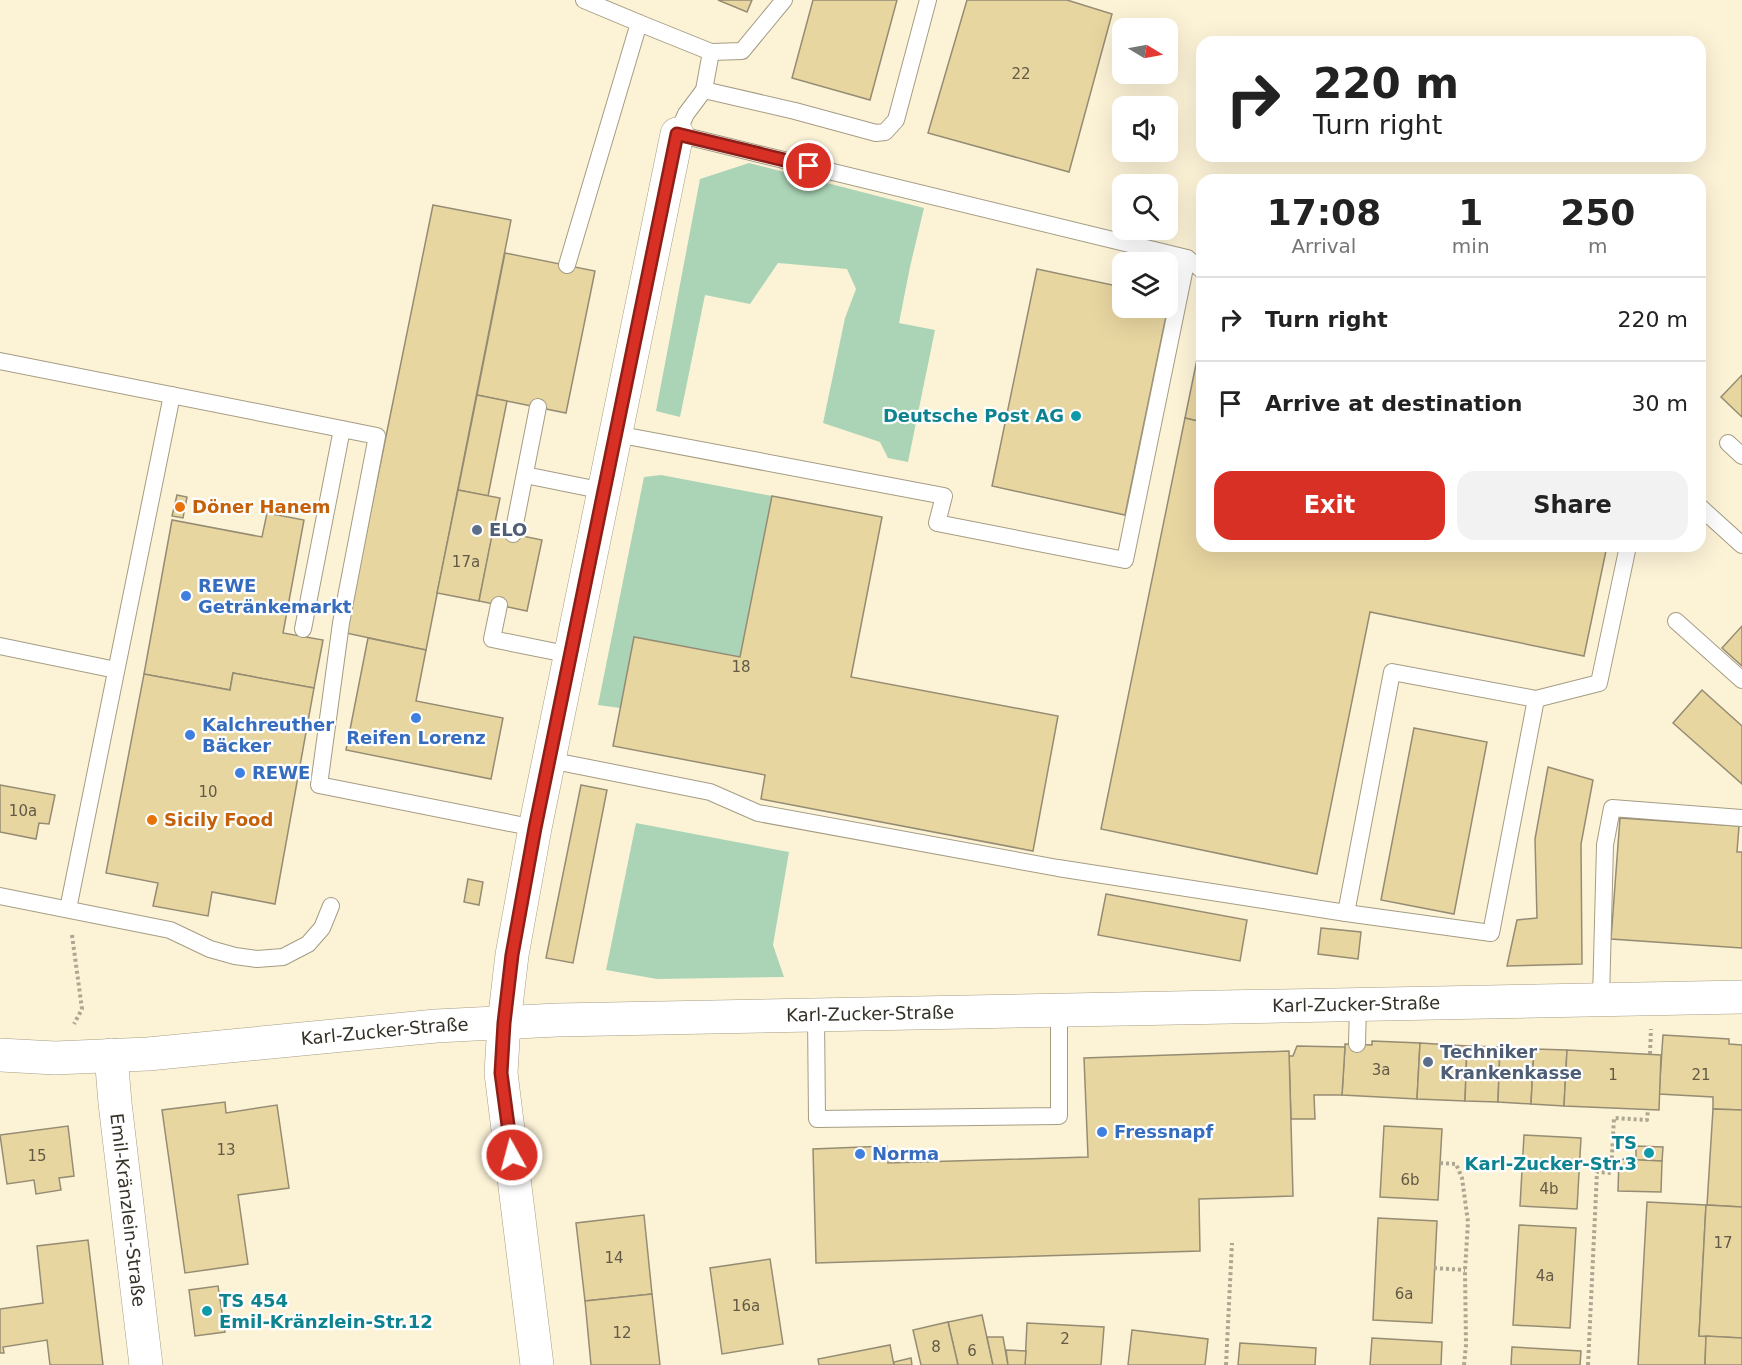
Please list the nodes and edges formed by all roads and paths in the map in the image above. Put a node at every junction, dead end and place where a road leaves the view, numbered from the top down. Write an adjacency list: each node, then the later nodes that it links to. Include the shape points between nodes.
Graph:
1 (584, 0): 4 (lane)
2 (784, 0): 5 (lane, via 742,51)
3 (928, 0): 6 (lane, via 896,120 885,132 876,133)
4 (639, 23): 5 (lane); 9 (lane)
5 (711, 52): 6 (lane)
6 (704, 90): 7 (lane)
7 (677, 134): 8 (lane); 15 (street)
8 (1187, 258): 10 (lane); 15 (lane, via 1125,560 938,523 944,496)
9 (567, 265)
10 (1196, 265)
11 (0, 361): 12 (lane)
12 (171, 395): 14 (lane); 29 (lane)
13 (538, 407): 18 (lane)
14 (342, 429): 26 (lane); 34 (lane, via 377,436 341,623 318,785)
15 (616, 434): 19 (street)
16 (1728, 442): 17 (lane)
17 (1742, 456)
18 (525, 475): 19 (lane); 21 (lane)
19 (604, 491): 28 (street)
20 (1706, 512): 22 (lane)
21 (513, 534)
22 (1742, 545)
23 (1627, 552): 31 (lane, via 1599,683)
24 (499, 605): 28 (lane, via 492,639)
25 (1676, 621): 30 (lane)
26 (303, 629)
27 (0, 646): 29 (lane)
28 (571, 655): 32 (street)
29 (116, 670): 37 (lane)
30 (1742, 680)
31 (1536, 699): 38 (lane, via 1491,933); 38 (lane, via 1392,672)
32 (549, 760): 34 (street); 38 (lane, via 710,792 758,813 1058,868)
33 (1742, 818): 40 (lane, via 1612,808 1605,845)
34 (535, 828): 44 (street)
35 (0, 896): 37 (lane)
36 (331, 906): 37 (lane, via 322,928 308,944 283,957 257,959 210,949 170,930)
37 (68, 909): 48 (path, via 82,1009)
38 (1346, 913)
39 (1742, 997): 40 (street, Karl-Zucker-Straße)
40 (1601, 999): 41 (street, Karl-Zucker-Straße)
41 (1358, 1004): 42 (street, Karl-Zucker-Straße); 45 (lane)
42 (1059, 1011): 43 (street, Karl-Zucker-Straße); 43 (lane, via 1059,1116 817,1119)
43 (816, 1015): 44 (street, Karl-Zucker-Straße)
44 (504, 1023): 47 (street, Karl-Zucker-Straße); 55 (street, via 501,1073)
45 (1357, 1044)
46 (0, 1055): 48 (street, Karl-Zucker-Straße)
47 (111, 1055): 48 (street, Karl-Zucker-Straße); 54 (street, Emil-Kränzlein-Straße)
48 (55, 1058)
49 (1647, 1110): 58 (path, via 1647,1120 1614,1118 1611,1173 1598,1172)
50 (1440, 1163): 53 (path, via 1456,1164 1462,1178 1468,1222)
51 (1232, 1243): 56 (path)
52 (1434, 1268): 53 (path)
53 (1465, 1270): 57 (path)
54 (146, 1365)
55 (537, 1365)
56 (1226, 1365)
57 (1464, 1365)
58 (1588, 1365)

